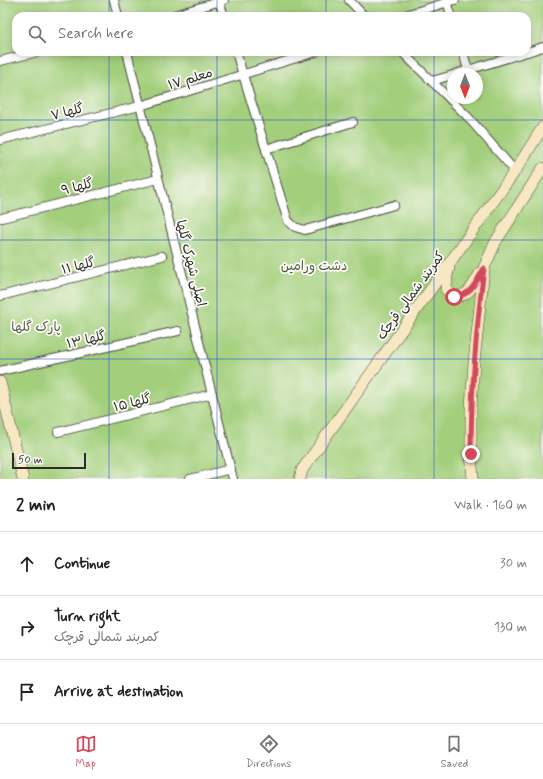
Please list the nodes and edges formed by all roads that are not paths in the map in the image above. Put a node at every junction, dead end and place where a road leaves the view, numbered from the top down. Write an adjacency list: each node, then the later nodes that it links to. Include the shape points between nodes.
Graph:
1 (114, 0): 5 (street)
2 (349, 0): 8 (street)
3 (222, 1): 6 (street); 7 (street)
4 (449, 1): 9 (street); 10 (street)
5 (117, 12)
6 (185, 12)
7 (223, 12)
8 (360, 12)
9 (415, 12)
10 (451, 12)
11 (543, 47): 12 (street)
12 (531, 51)
13 (21, 56): 20 (street)
14 (128, 56): 26 (street, اصلی شهرک گلها)
15 (237, 56): 23 (street)
16 (303, 56): 23 (street, معلم ۱۷)
17 (406, 56): 25 (street)
18 (464, 56): 21 (street)
19 (514, 56): 22 (street)
20 (0, 61)
21 (467, 68)
22 (475, 68)
23 (243, 74): 26 (street, معلم ۱۷); 30 (street)
24 (447, 76): 25 (street)
25 (432, 81): 32 (street, via 467,116)
26 (140, 106): 29 (street, گلها ۷); 33 (street, اصلی شهرک گلها)
27 (353, 122): 30 (street)
28 (543, 127): 32 (main road, کمربند شمالی قرچک)
29 (0, 140)
30 (266, 149): 34 (street, via 288,221 295,227 305,230)
31 (543, 168): 38 (main road, via 496,241)
32 (515, 171): 37 (main road, کمربند شمالی قرچک)
33 (158, 179): 35 (street, گلها ۹); 43 (street, اصلی شهرک گلها)
34 (394, 205)
35 (2, 218)
36 (162, 256): 39 (street, گلها ۱۱)
37 (453, 258): 38 (main road, via 447,275 446,290 454,297 463,296 472,288); 46 (main road, کمربند شمالی قرچک)
38 (484, 268): 50 (main road, via 471,408)
39 (0, 296)
40 (178, 331): 41 (street, گلها ۱۳)
41 (0, 371)
42 (0, 382): 47 (main road)
43 (212, 394): 44 (street, گلها ۱۵); 45 (street, اصلی شهرک گلها)
44 (58, 432)
45 (231, 469): 48 (street); 49 (street, اصلی شهرک گلها)
46 (299, 476)
47 (23, 479)
48 (190, 479)
49 (233, 479)
50 (473, 479)

